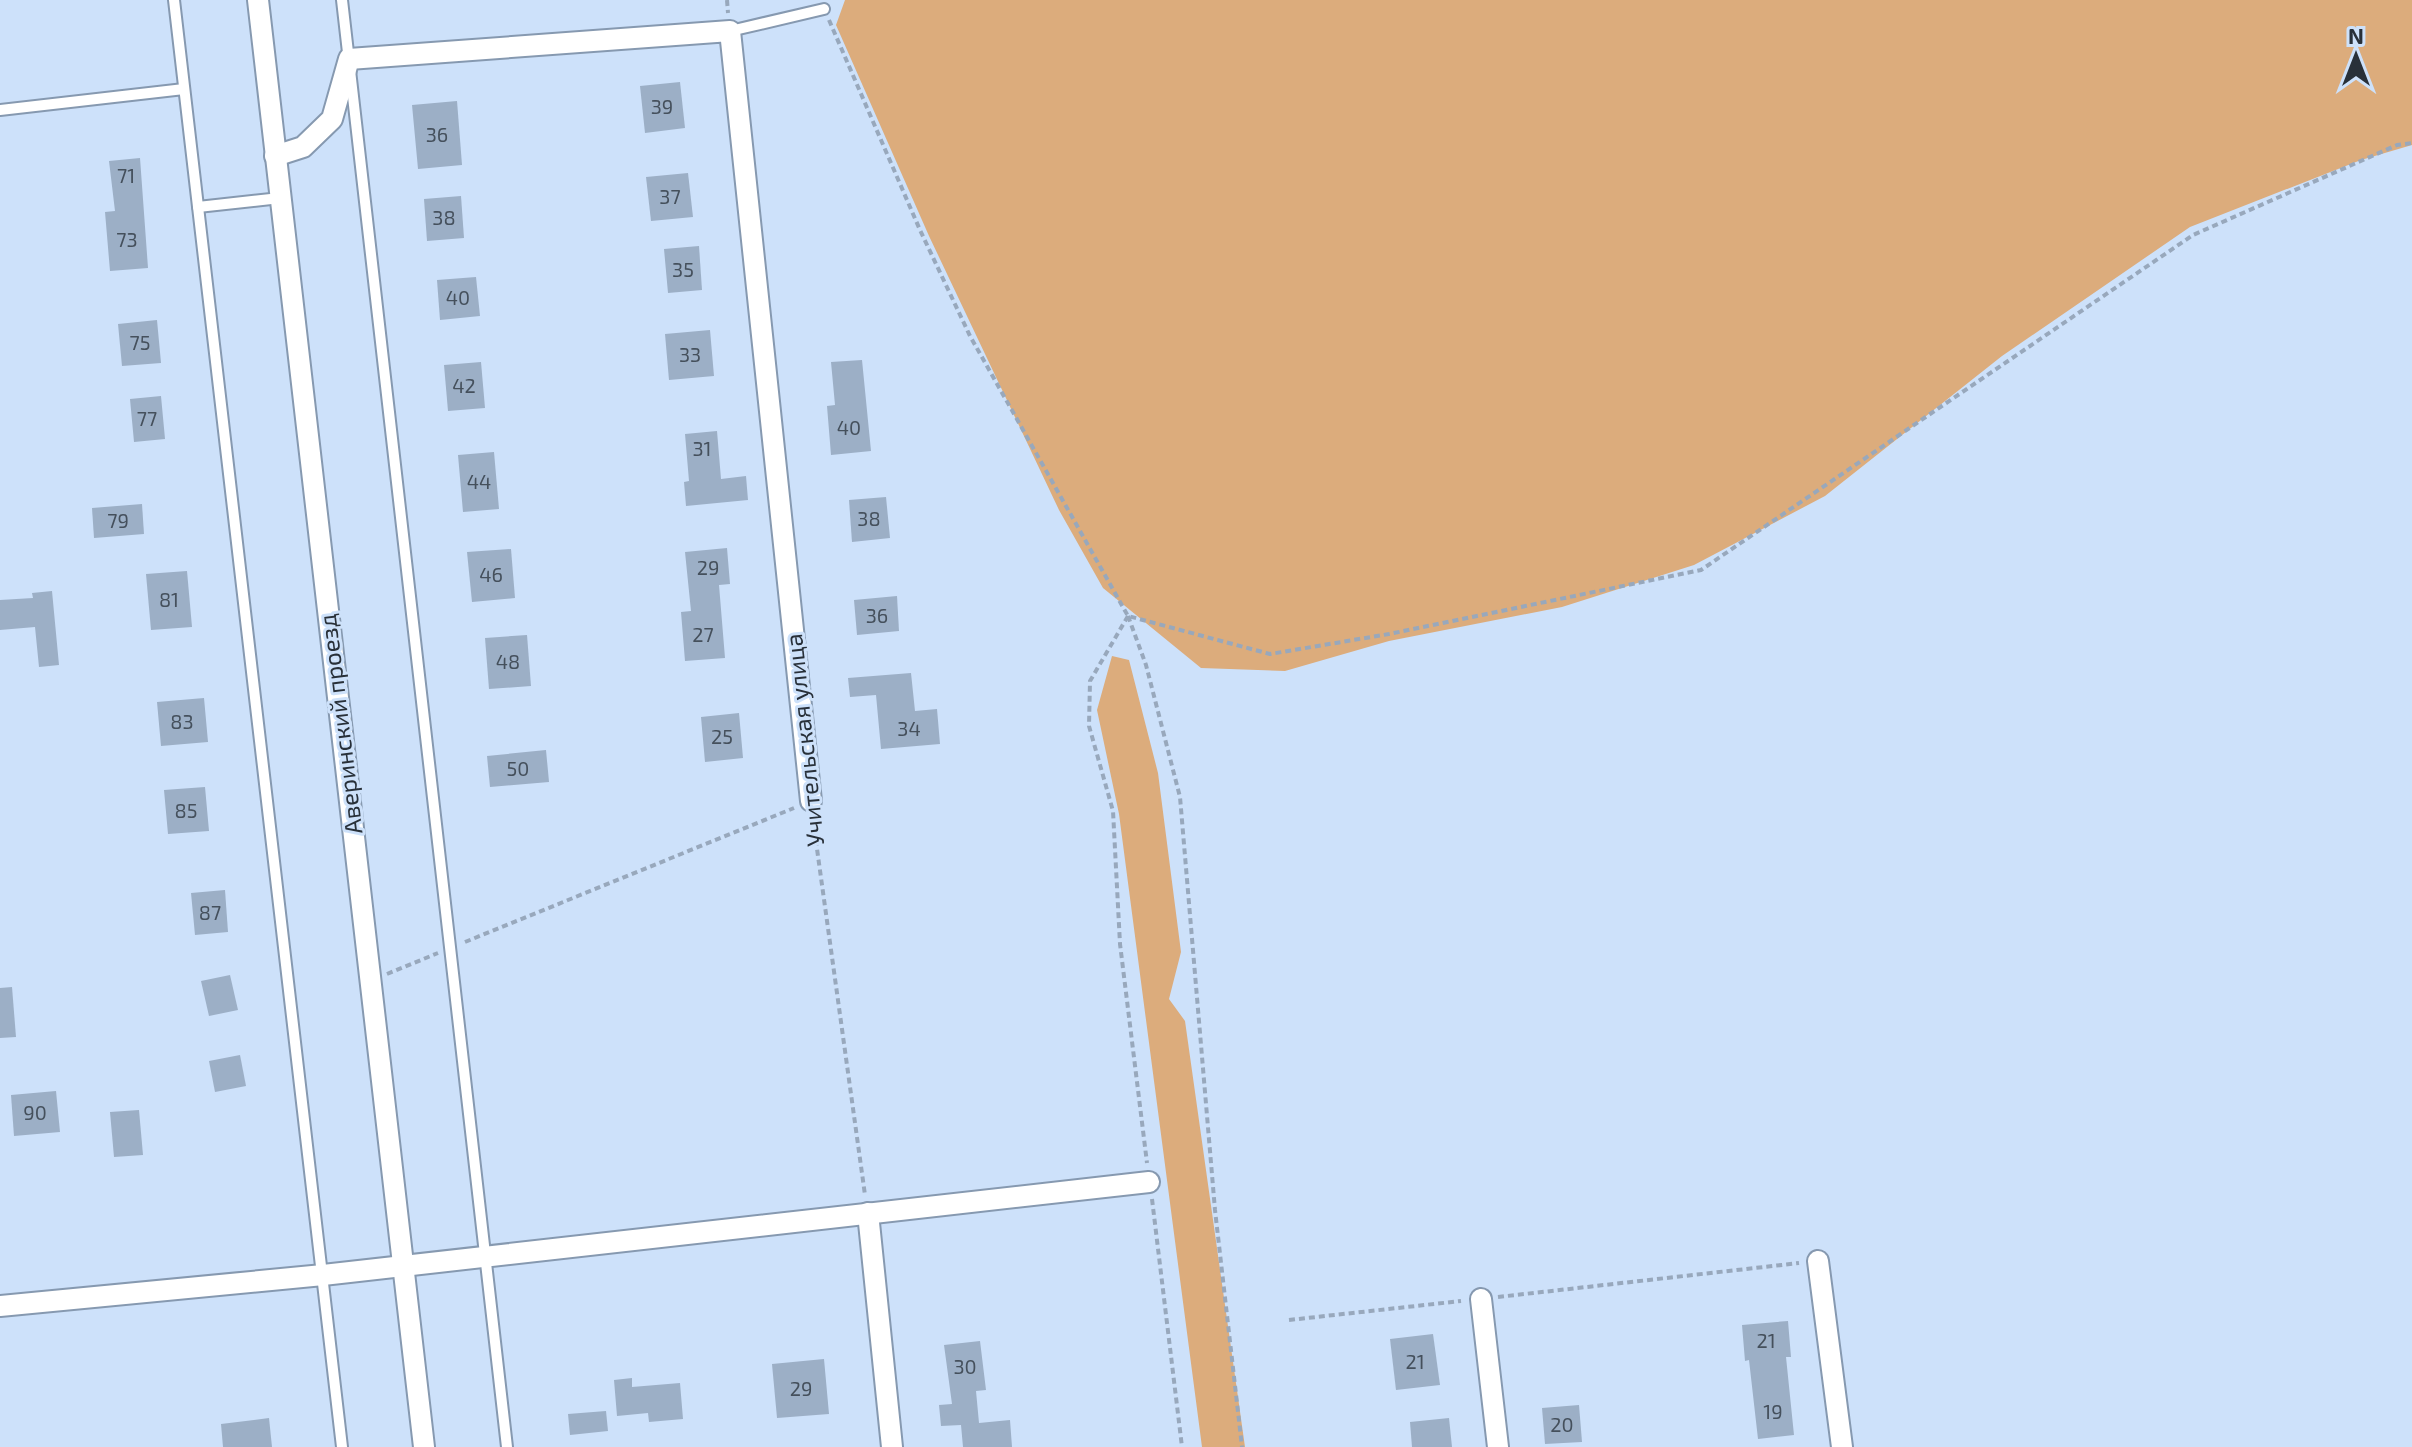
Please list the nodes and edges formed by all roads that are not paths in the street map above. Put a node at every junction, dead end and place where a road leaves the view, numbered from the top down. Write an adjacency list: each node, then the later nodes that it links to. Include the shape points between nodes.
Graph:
1 (174, 0): 7 (lane)
2 (258, 0): 9 (street, Аверинский проезд)
3 (342, 0): 6 (lane)
4 (824, 9): 5 (lane)
5 (730, 31): 6 (street); 12 (street, Учительская улица)
6 (349, 59): 9 (street, via 332,119 303,147); 15 (lane)
7 (184, 89): 8 (lane); 11 (lane)
8 (0, 110)
9 (275, 156): 10 (street, Аверинский проезд)
10 (280, 198): 11 (lane); 17 (street, Аверинский проезд)
11 (198, 207): 18 (lane)
12 (811, 801)
13 (1149, 1182): 14 (street)
14 (868, 1213): 15 (street); 24 (street)
15 (485, 1257): 17 (street); 23 (lane)
16 (1818, 1261): 26 (street)
17 (404, 1266): 18 (street); 22 (street, Аверинский проезд)
18 (323, 1275): 20 (street); 21 (lane)
19 (1481, 1299): 25 (street)
20 (0, 1306)
21 (342, 1447)
22 (424, 1447)
23 (507, 1447)
24 (892, 1447)
25 (1498, 1447)
26 (1842, 1447)

